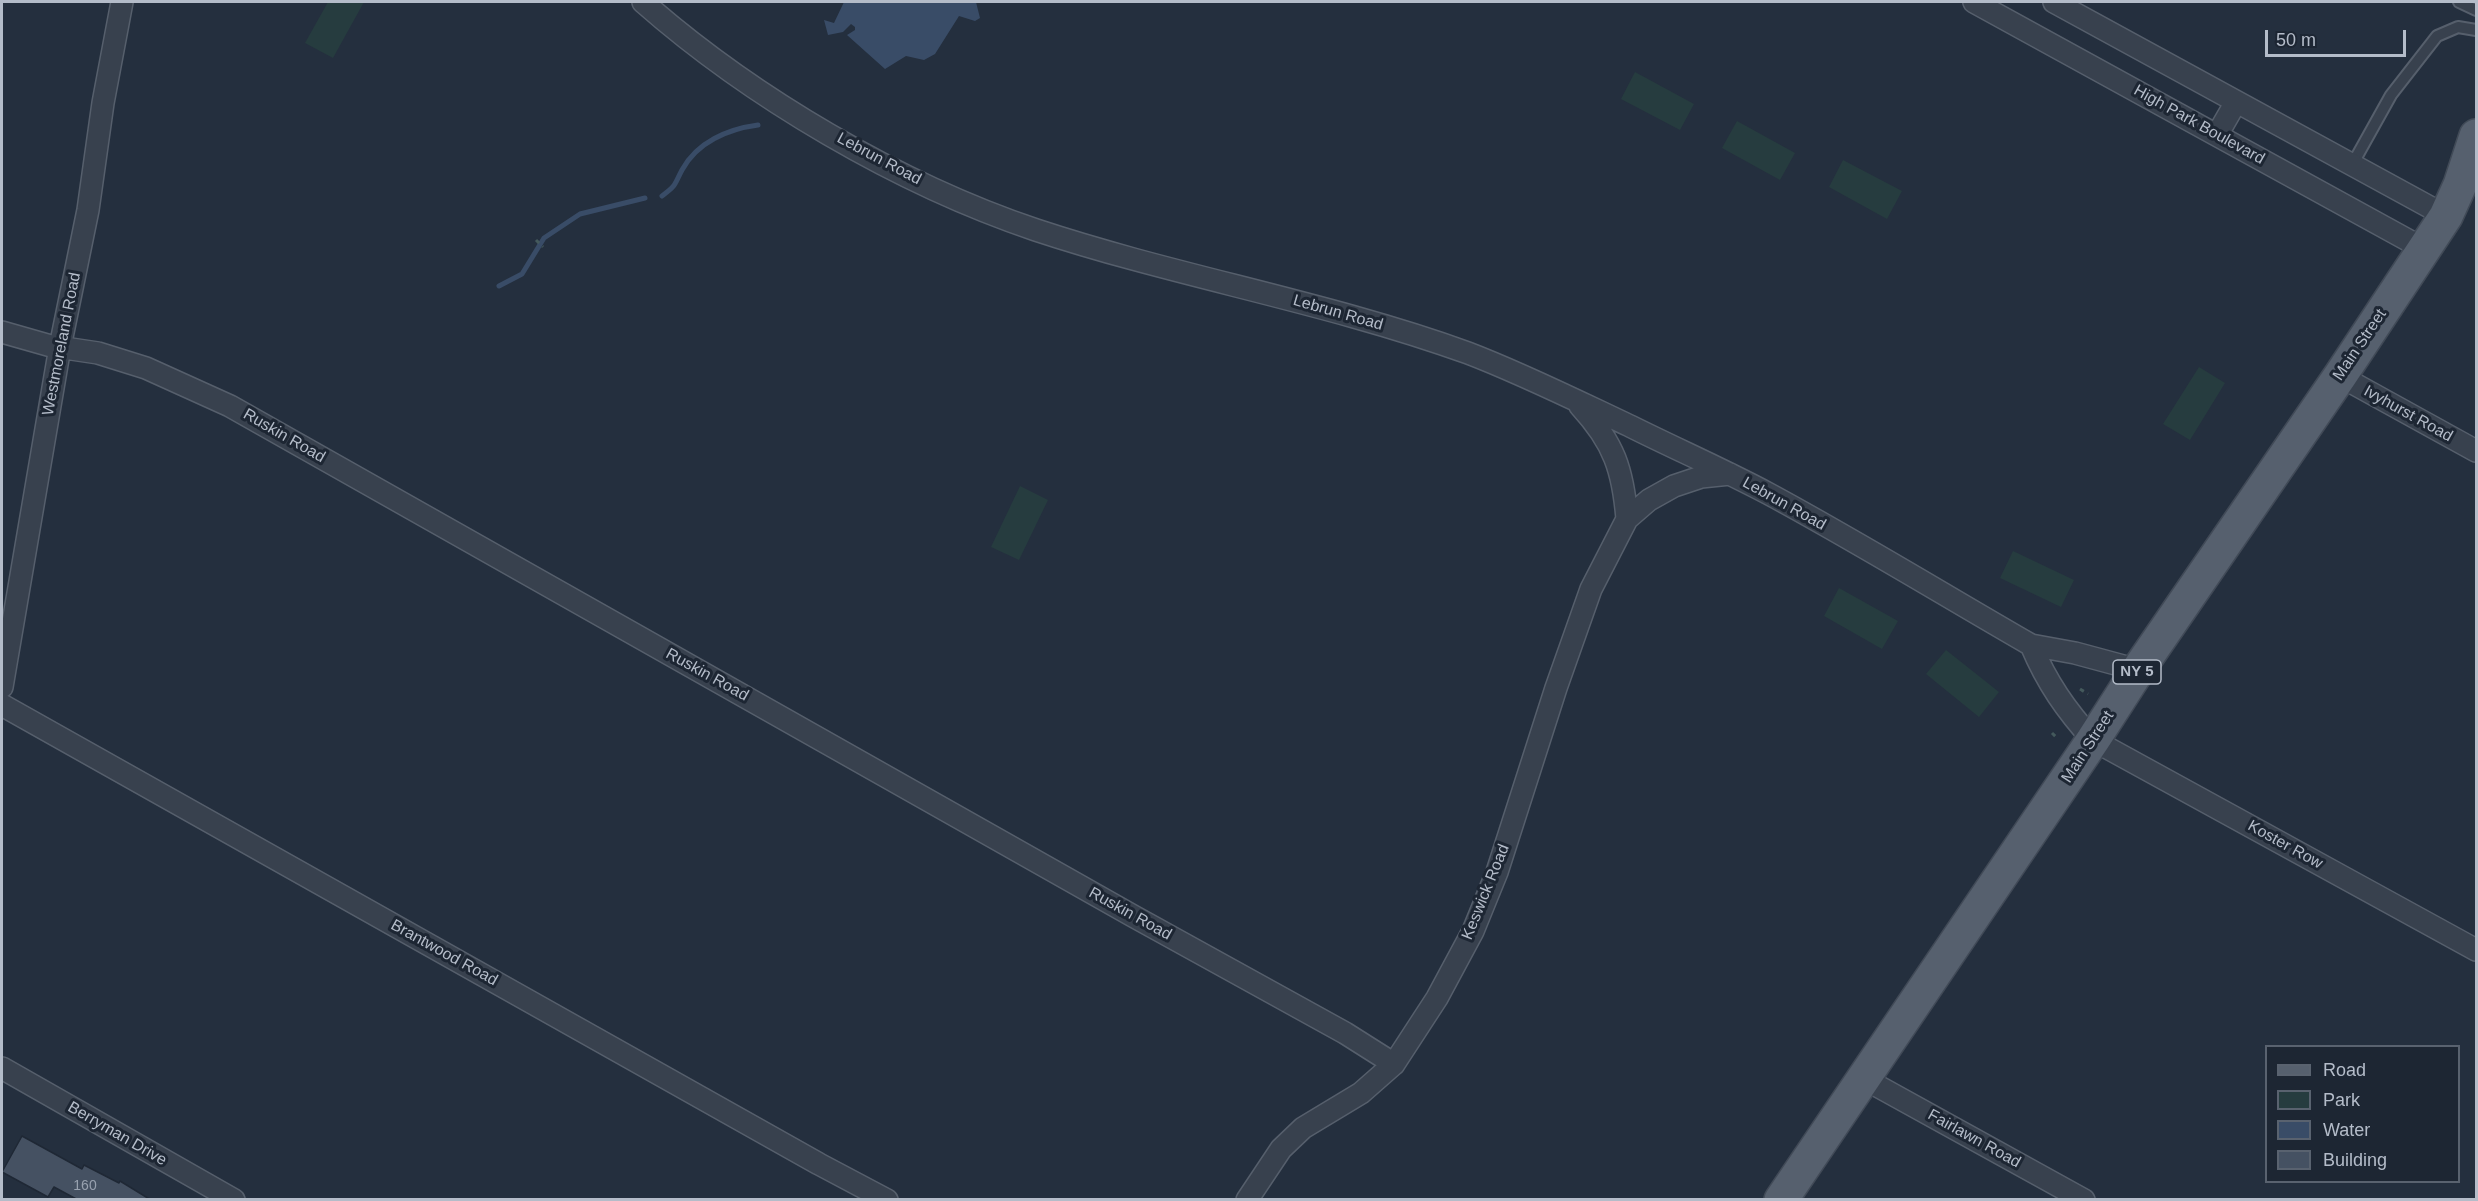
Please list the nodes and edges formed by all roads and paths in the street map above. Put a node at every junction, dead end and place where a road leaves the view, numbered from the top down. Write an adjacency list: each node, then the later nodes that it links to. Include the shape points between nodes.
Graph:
1 (122, 2): 17 (street, Westmoreland Road, via 88,210)
2 (643, 2): 19 (street, Lebrun Road, via 700,49 800,116 884,164 978,208 1136,260 1401,331 1469,354)
3 (1974, 2): 9 (street, High Park Boulevard)
4 (2054, 2): 8 (street)
5 (2459, 2): 6 (lane)
6 (2476, 10)
7 (2476, 30): 11 (lane, via 2458,27 2437,36 2391,95)
8 (2236, 102): 9 (street); 11 (street)
9 (2217, 135): 15 (street, High Park Boulevard)
10 (2476, 136): 12 (main road, Main Street / NY 5)
11 (2352, 165): 12 (street)
12 (2446, 216): 15 (main road, Main Street / NY 5)
13 (536, 240): 14 (path)
14 (543, 247)
15 (2424, 249): 18 (main road, Main Street / NY 5)
16 (2, 332): 17 (street, Ruskin Road)
17 (60, 347): 25 (street, Westmoreland Road); 33 (street, Ruskin Road, via 98,353 146,368 230,406 1335,1027)
18 (2340, 376): 20 (street, Ivyhurst Road); 24 (main road, Main Street / NY 5)
19 (1574, 399): 21 (street, Lebrun Road); 22 (street, Keswick Road, via 1597,424 1614,453 1624,485)
20 (2476, 451)
21 (1730, 474): 22 (street, Keswick Road, via 1701,477 1674,486); 23 (street, Lebrun Road)
22 (1626, 519): 33 (street, Keswick Road, via 1592,589 1497,872 1473,930 1437,998)
23 (2031, 645): 24 (street, Lebrun Road); 31 (street, via 2066,711)
24 (2138, 670): 31 (main road, Main Street / NY 5)
25 (2, 687)
26 (2080, 689): 27 (path)
27 (2088, 694)
28 (2, 705): 37 (street, Brantwood Road)
29 (2052, 733): 30 (path)
30 (2057, 738)
31 (2093, 741): 32 (street, Koster Row); 35 (main road, Main Street / NY 5)
32 (2476, 950)
33 (1394, 1064): 38 (street, Keswick Road, via 1361,1094 1303,1128 1281,1149)
34 (2, 1068): 36 (street, Berryman Drive)
35 (1863, 1078): 39 (main road, Main Street / NY 5); 40 (street, Fairlawn Road)
36 (234, 1200)
37 (887, 1200)
38 (1247, 1200)
39 (1781, 1200)
40 (2084, 1200)

